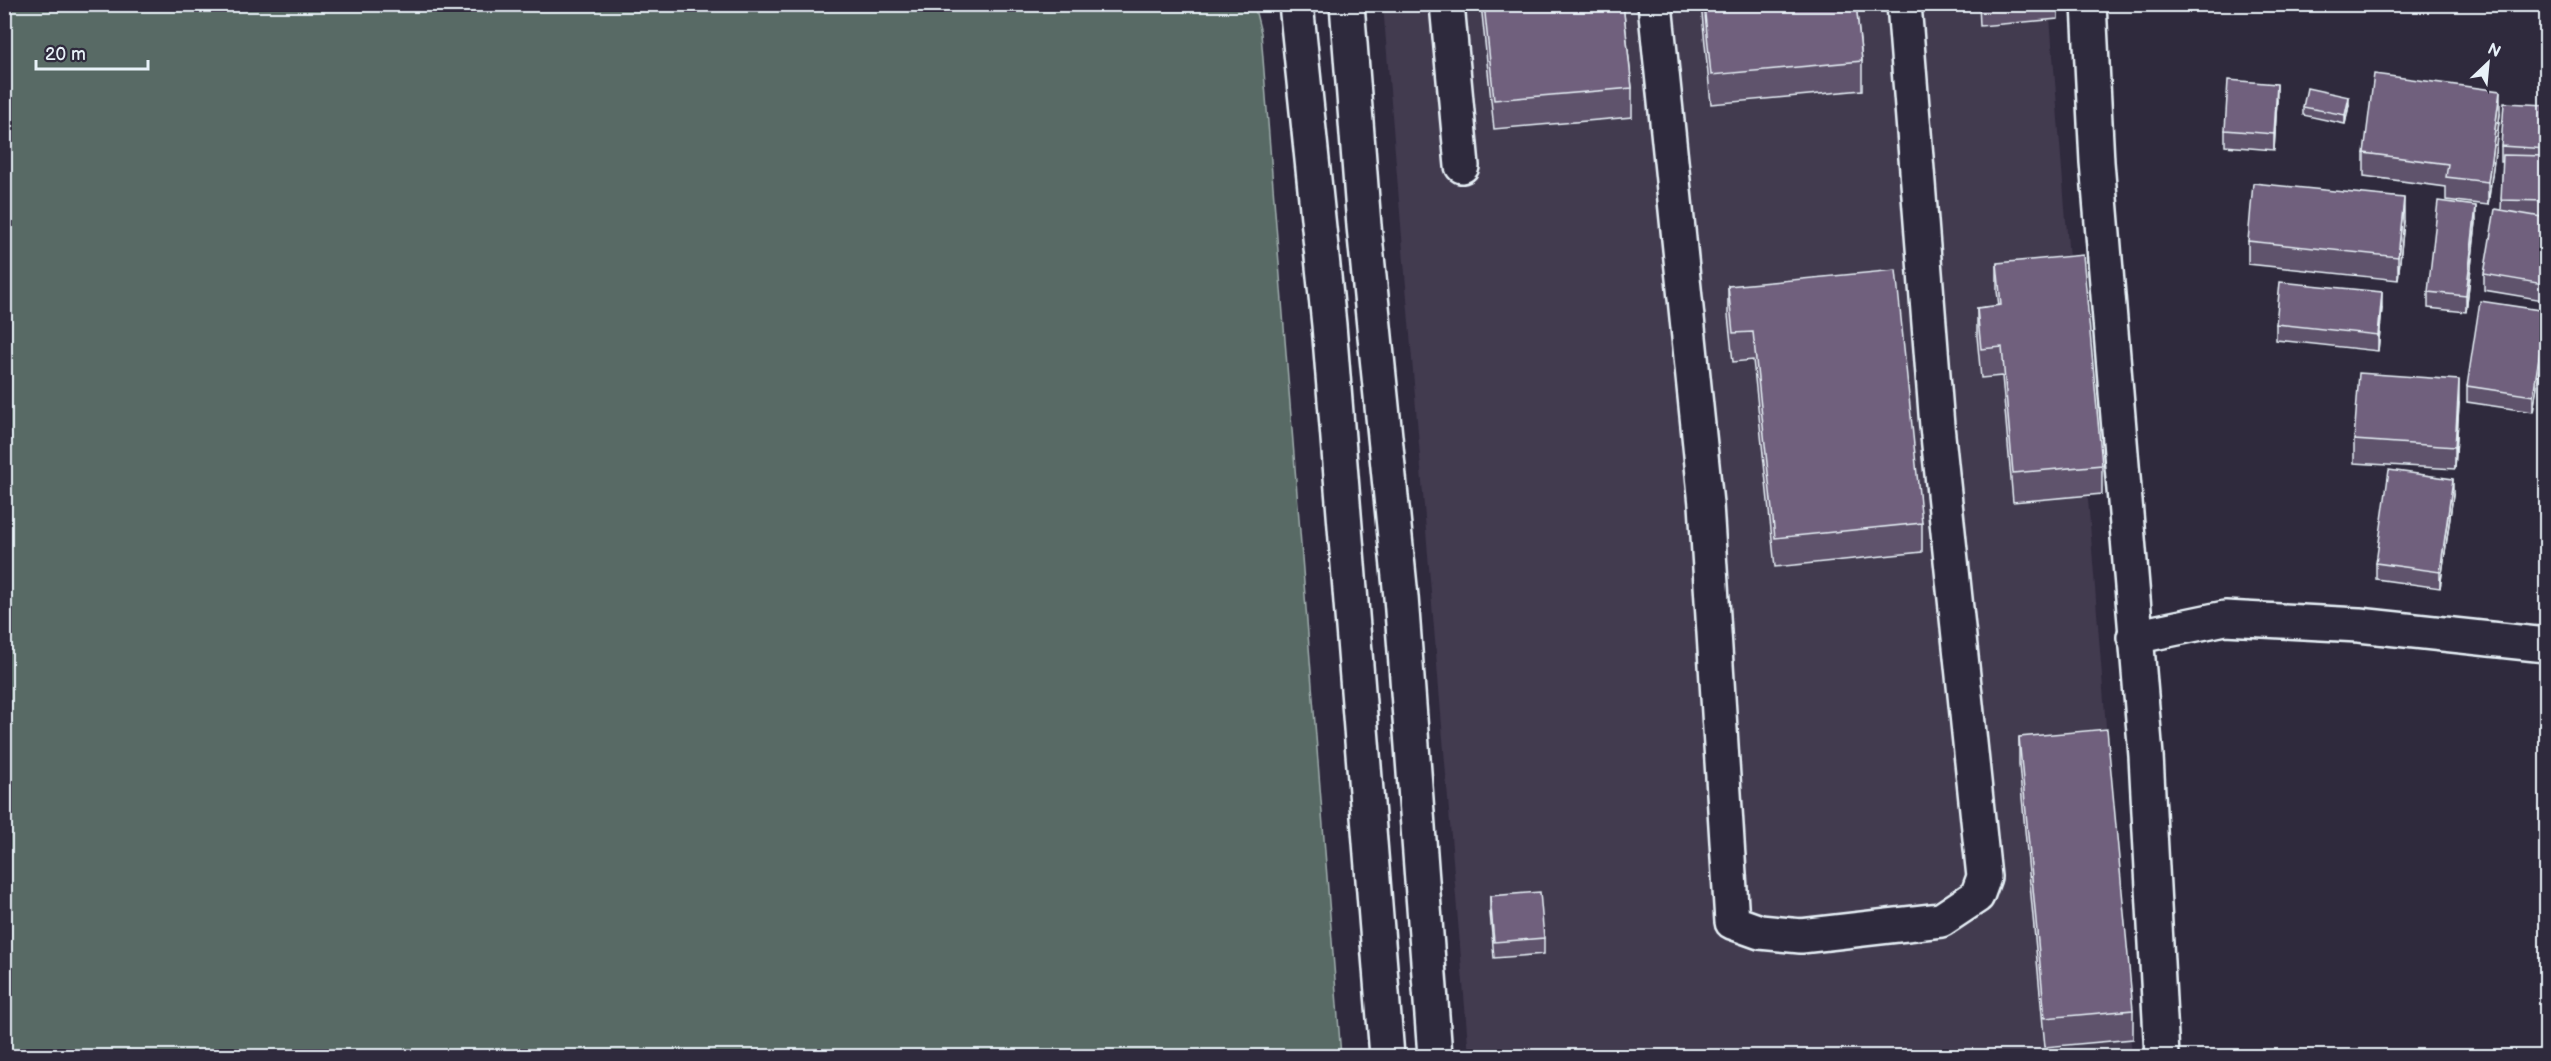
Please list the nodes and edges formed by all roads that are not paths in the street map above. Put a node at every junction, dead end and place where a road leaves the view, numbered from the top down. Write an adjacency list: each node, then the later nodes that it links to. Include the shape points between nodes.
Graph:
1 (1296, 4): 10 (street, via 1329,325)
2 (1347, 4): 11 (street, via 1364,226 1401,597)
3 (1447, 4): 7 (street)
4 (1655, 4): 5 (street, via 1706,504 1732,922 1760,932 1801,936 1941,920 1977,896 1984,877 1937,426)
5 (1904, 4)
6 (2090, 4): 8 (street, via 2097,162)
7 (1462, 166)
8 (2134, 637): 9 (street, via 2225,618 2359,626); 12 (street, via 2146,756)
9 (2547, 645)
10 (1387, 1056)
11 (1435, 1056)
12 (2162, 1056)

